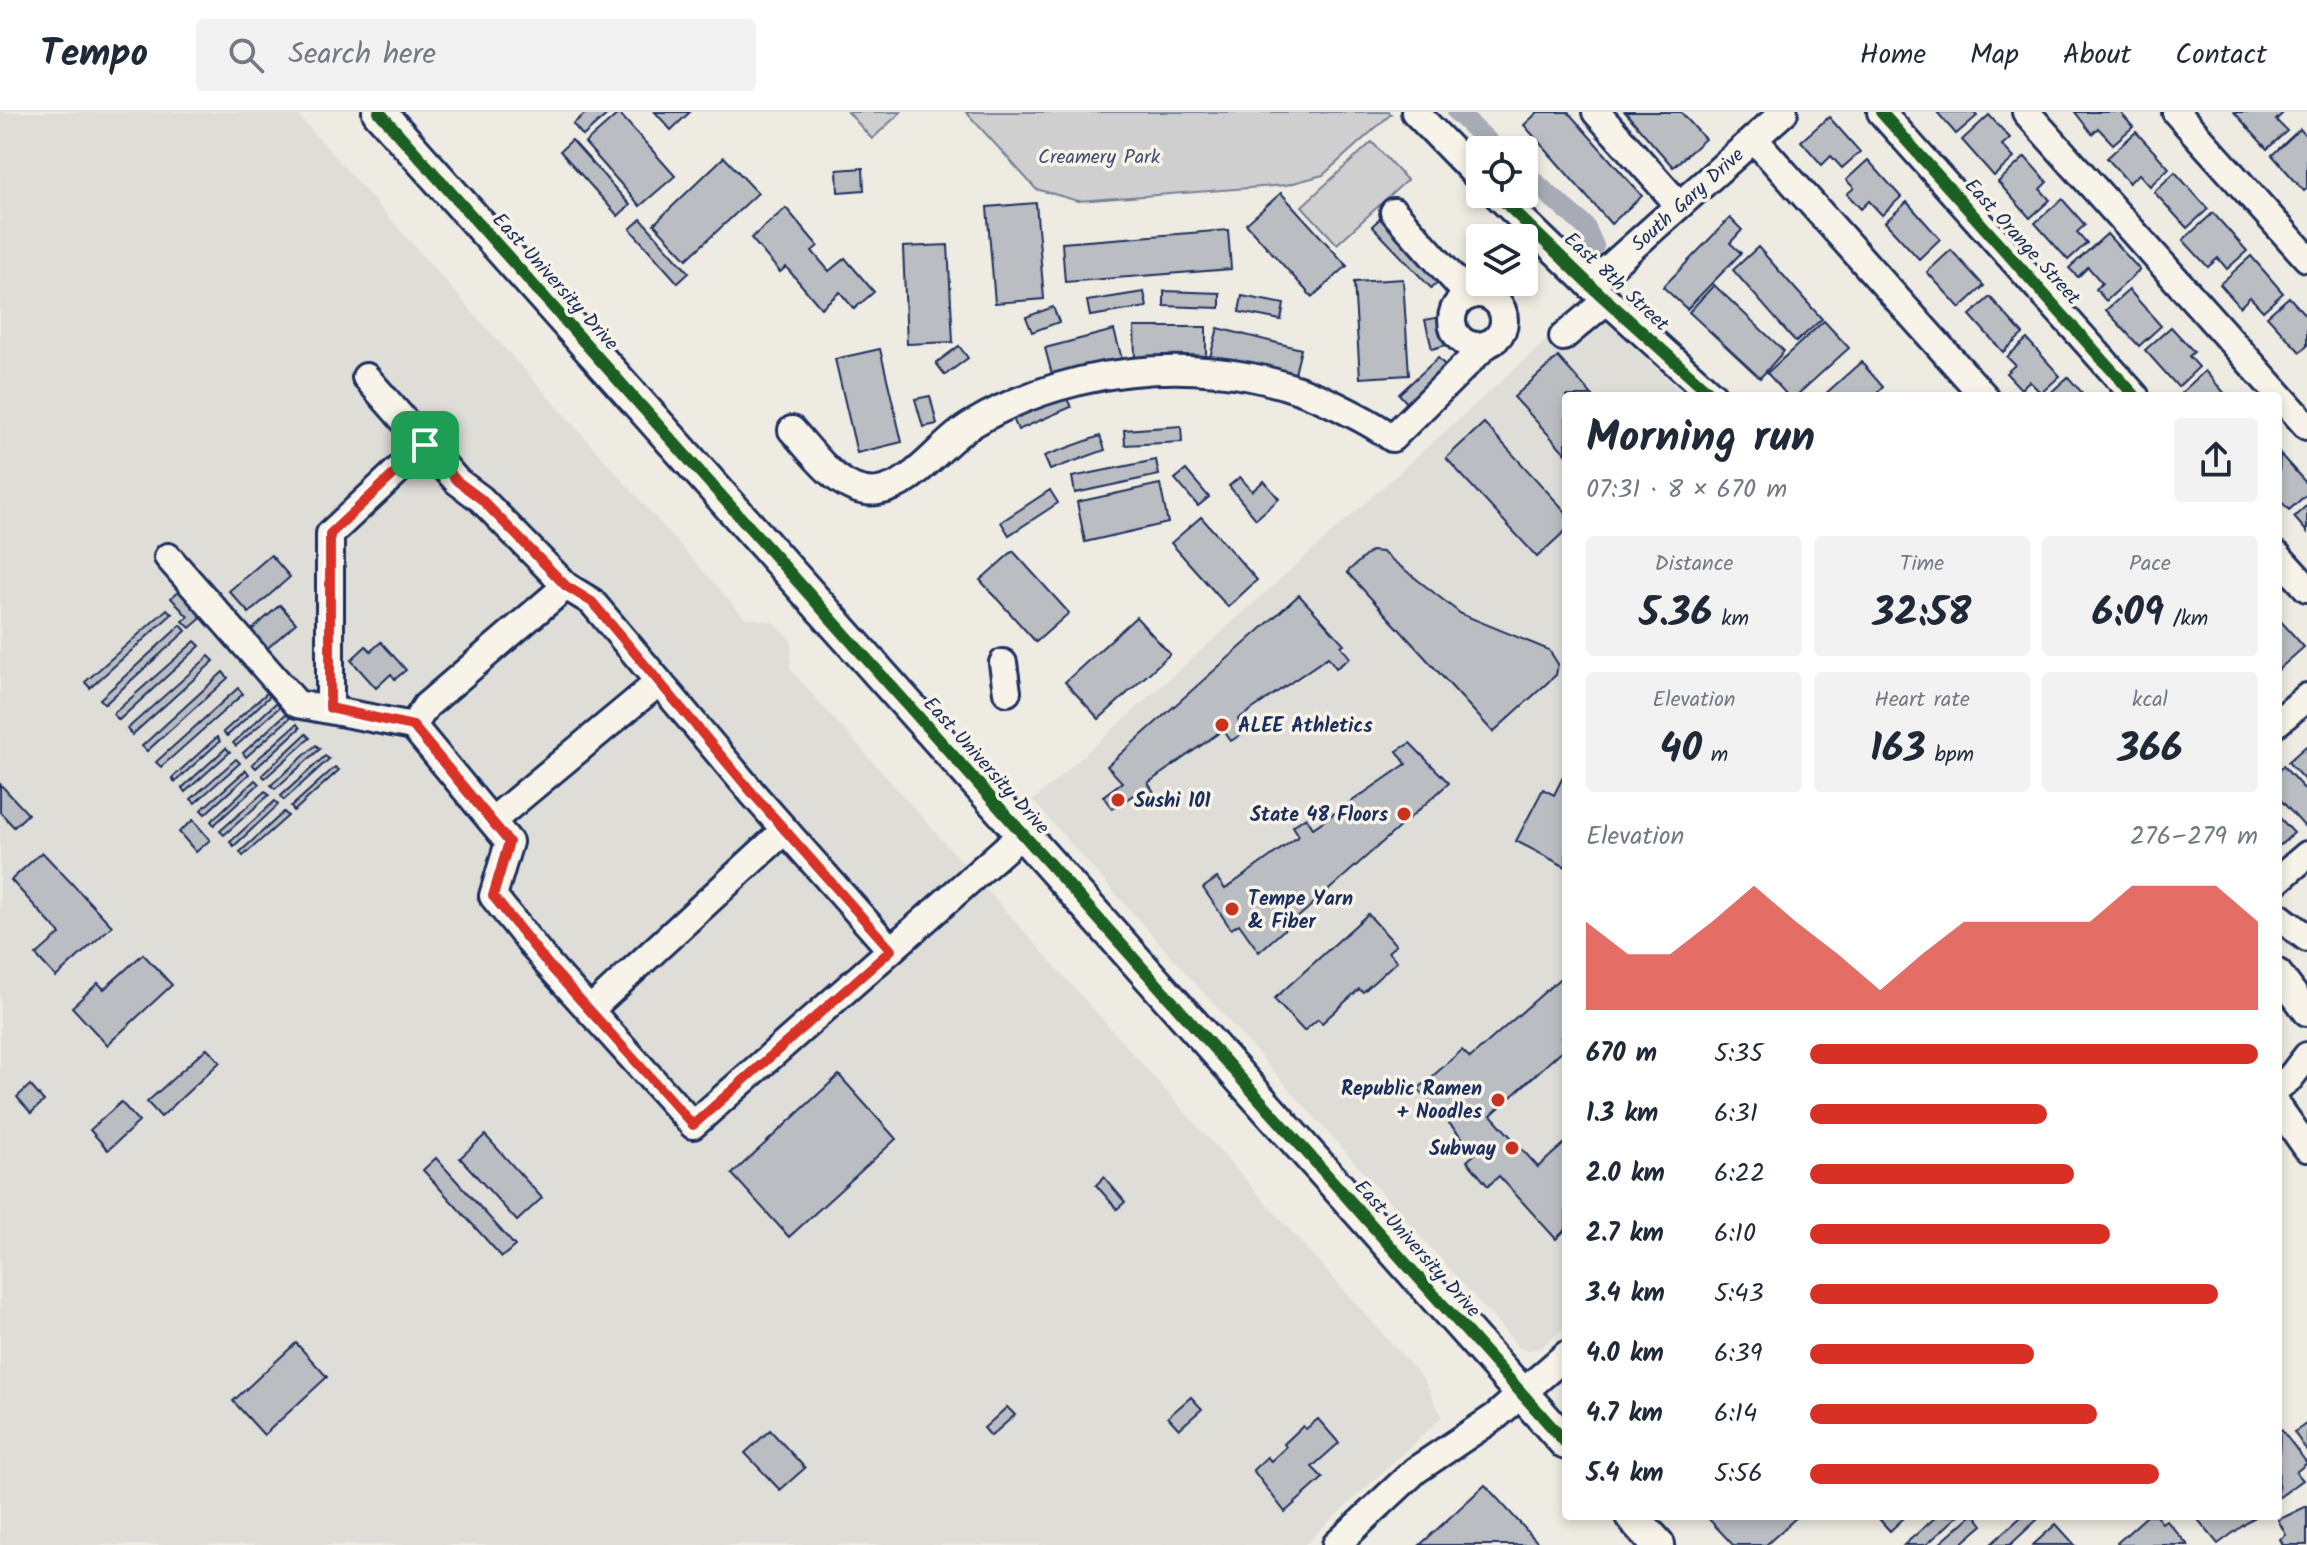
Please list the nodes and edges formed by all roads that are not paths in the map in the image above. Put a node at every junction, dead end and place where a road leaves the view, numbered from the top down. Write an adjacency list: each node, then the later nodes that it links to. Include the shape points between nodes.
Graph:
1 (379, 112): 42 (main road, East University Drive)
2 (1415, 112): 9 (street)
3 (1596, 112): 10 (street)
4 (1784, 112): 8 (street, South Gary Drive)
5 (1881, 112): 23 (street, East Orange Street)
6 (2026, 112): 24 (street)
7 (2176, 112): 13 (street)
8 (1754, 139): 10 (street, South Gary Drive); 22 (street)
9 (1466, 165)
10 (1679, 205): 15 (street, South Gary Drive)
11 (1511, 208): 15 (street, East 8th Street)
12 (1394, 212): 14 (street)
13 (2307, 258)
14 (1466, 293)
15 (1599, 293): 18 (street, South Gary Drive); 21 (street, East 8th Street)
16 (1469, 296): 19 (street, via 1454,310 1453,327 1471,345)
17 (1488, 296): 19 (street, via 1502,310 1503,326)
18 (1563, 337)
19 (1487, 344): 27 (street, via 1392,438 1310,392 1208,371 1128,371 1046,389 972,424 913,473 880,491 850,487 837,478)
20 (366, 377): 28 (street)
21 (1709, 392)
22 (1980, 392)
23 (2131, 392)
24 (2277, 392)
25 (2282, 398): 26 (street)
26 (2307, 426)
27 (792, 430)
28 (425, 445): 31 (street); 37 (street, via 330,534)
29 (168, 557): 37 (street, via 297,704)
30 (2282, 560): 32 (street)
31 (566, 586): 34 (street, via 592,602); 39 (street, via 426,706)
32 (2307, 588)
33 (1003, 663): 35 (street)
34 (659, 682): 40 (street); 41 (street)
35 (1007, 692)
36 (2307, 697): 38 (street)
37 (330, 708): 39 (street)
38 (2282, 719)
39 (413, 726): 40 (street)
40 (492, 821): 49 (street, via 509,842 493,896)
41 (785, 830): 47 (street); 49 (street)
42 (1022, 834): 47 (street); 56 (main road, East University Drive)
43 (2307, 855): 44 (street)
44 (2282, 877)
45 (2282, 919): 46 (street)
46 (2307, 938)
47 (891, 950): 49 (street, via 693,1125)
48 (2282, 978): 50 (street)
49 (590, 1010)
50 (2307, 1012)
51 (2307, 1056): 52 (street)
52 (2282, 1084)
53 (2282, 1113): 54 (street)
54 (2307, 1148)
55 (1562, 1359): 56 (street)
56 (1522, 1394): 57 (main road, East University Drive); 59 (street, via 1416,1470)
57 (1562, 1439)
58 (1636, 1520): 60 (main road)
59 (1336, 1545)
60 (1658, 1545)

